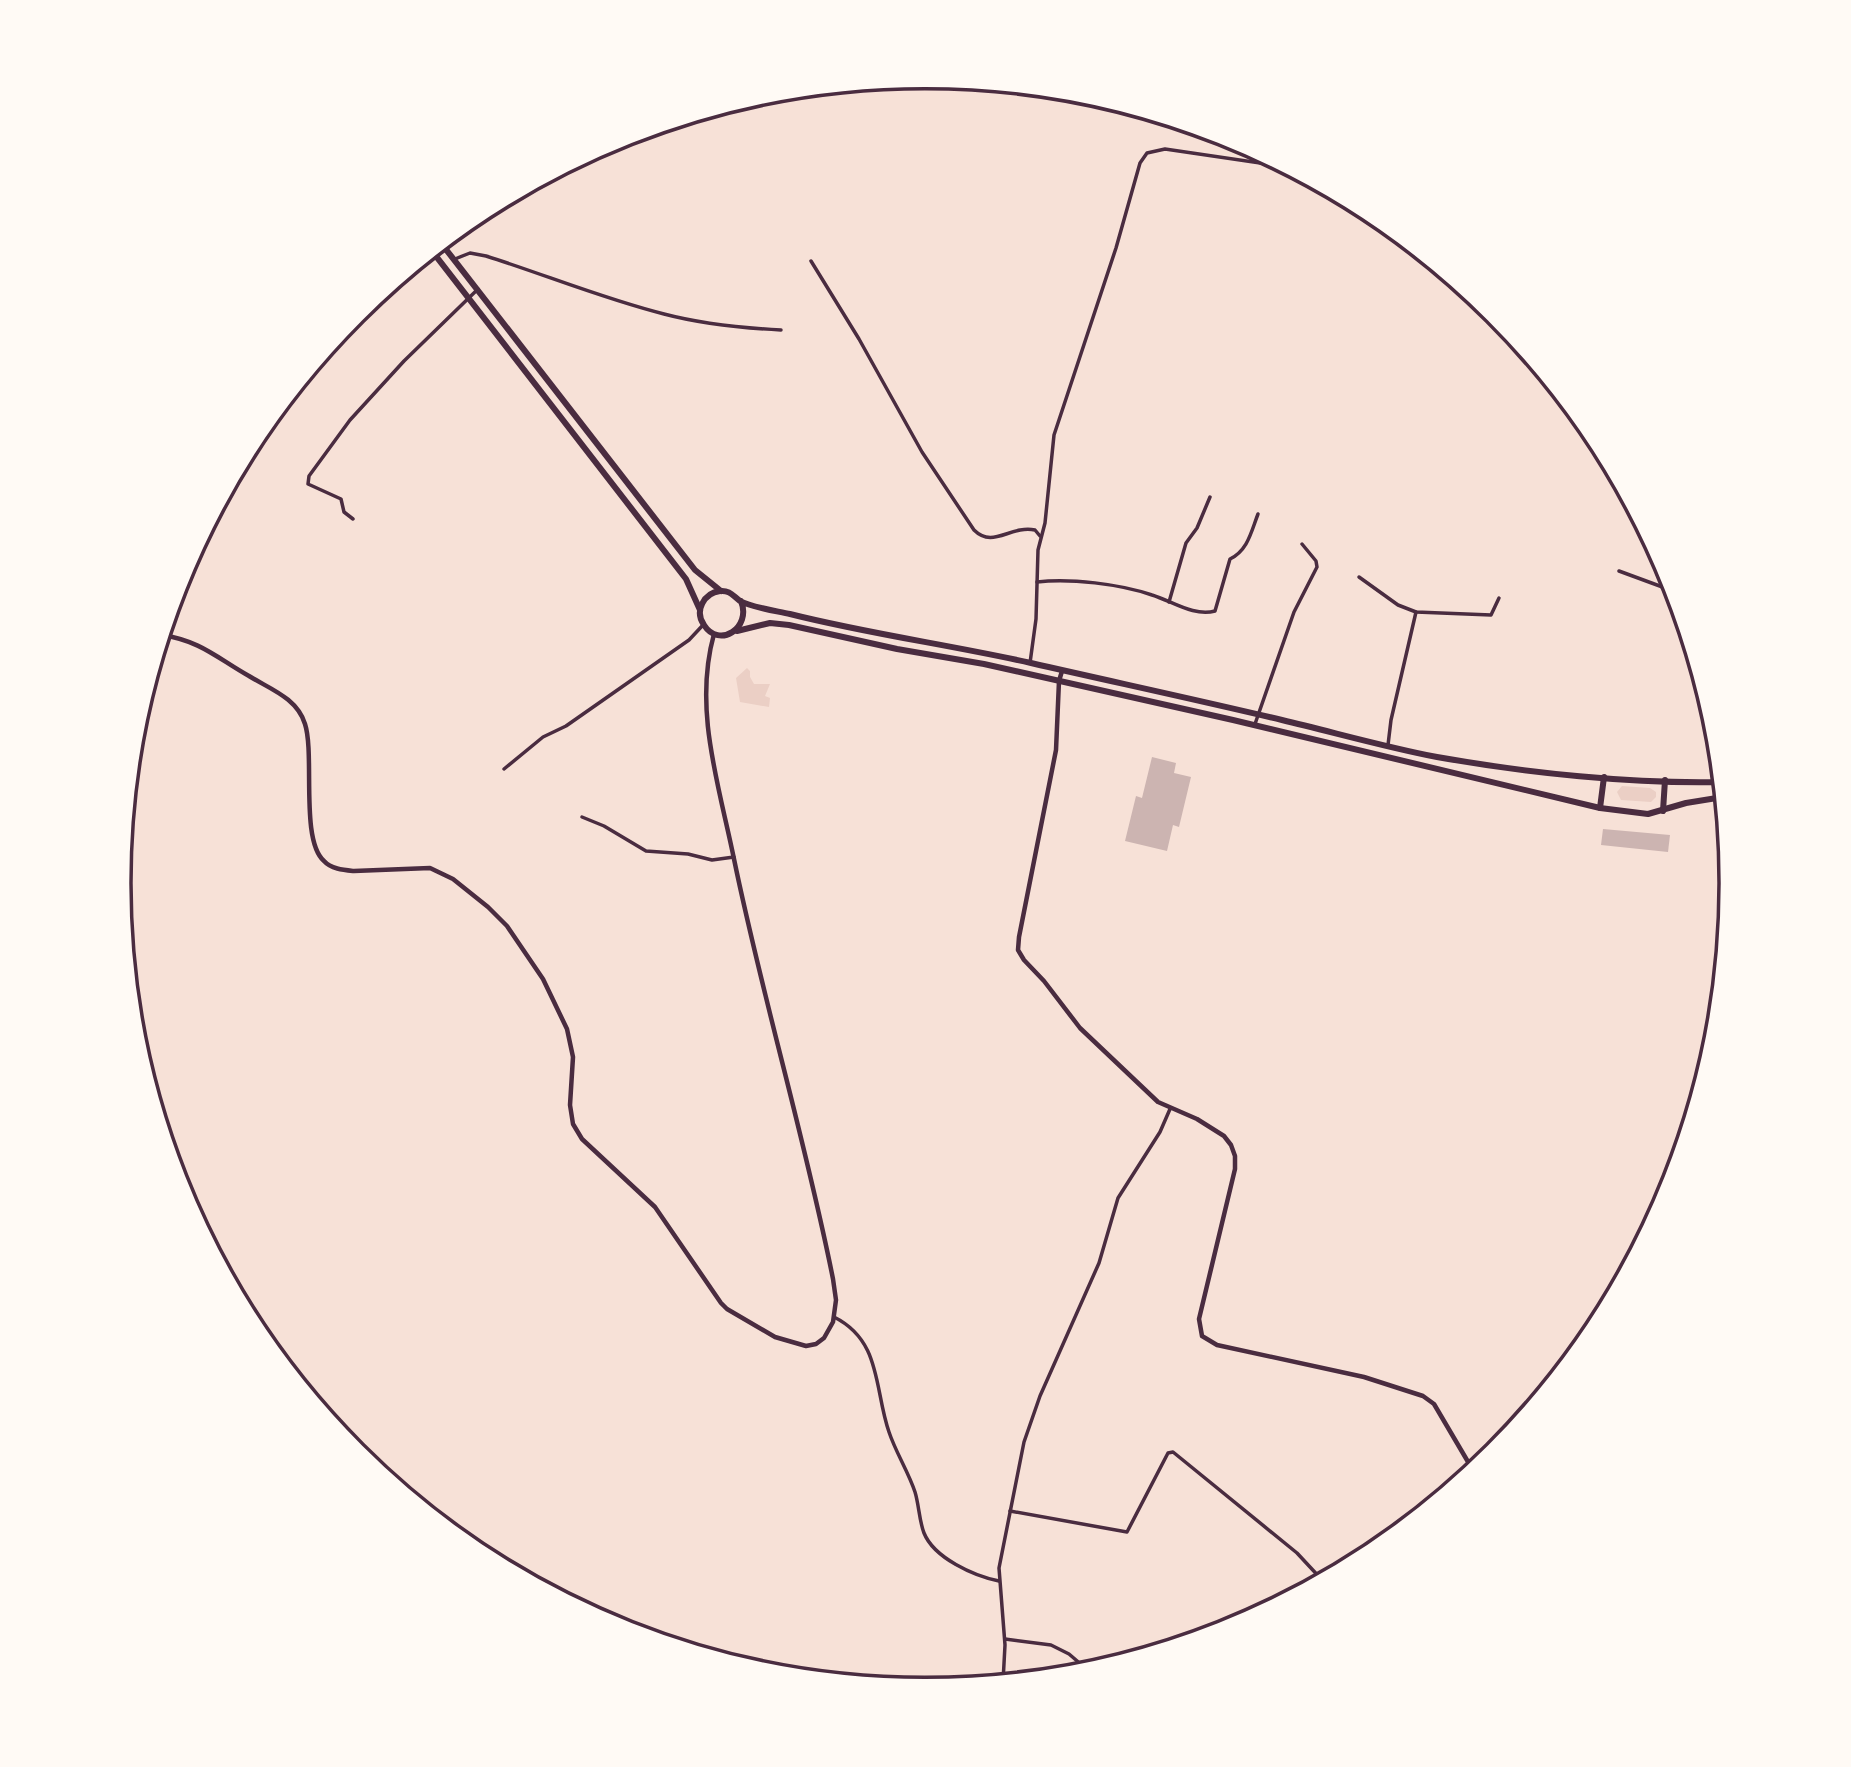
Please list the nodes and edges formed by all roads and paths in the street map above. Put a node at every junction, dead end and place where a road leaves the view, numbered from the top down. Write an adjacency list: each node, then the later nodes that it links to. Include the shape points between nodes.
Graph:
1 (1258, 163): 12 (street, via 1165,149 1147,153 1140,163 1054,435)
2 (447, 250): 4 (main road)
3 (437, 257): 7 (main road)
4 (454, 259): 6 (main road); 8 (street, via 470,253 486,256 666,315)
5 (811, 261): 12 (street, via 922,452 974,530 987,538 1018,529 1035,530)
6 (478, 289): 7 (street); 18 (main road, via 695,570)
7 (468, 296): 11 (street, via 349,420 309,477 308,484 341,499 344,512); 22 (main road, via 686,579)
8 (781, 330)
9 (1210, 497): 21 (street, via 1186,543)
10 (1258, 514): 21 (street, via 1246,546 1230,559 1215,611)
11 (353, 519)
12 (1040, 536): 16 (street)
13 (1302, 544): 35 (street, via 1317,566 1294,612)
14 (1619, 571): 17 (street)
15 (1359, 577): 23 (street)
16 (1037, 582): 21 (street, via 1070,581 1127,589); 30 (street)
17 (1662, 587)
18 (721, 591): 20 (main road); 22 (main road, via 708,596)
19 (1499, 598): 23 (street, via 1491,615)
20 (741, 601): 25 (main road, via 743,619); 28 (main road)
21 (1169, 602)
22 (700, 612): 24 (main road)
23 (1416, 612): 37 (street)
24 (703, 625): 26 (main road); 40 (street, via 689,640 566,726 543,737)
25 (732, 633): 26 (main road); 29 (main road, via 770,623)
26 (714, 634): 48 (street, via 705,691 711,757)
27 (170, 636): 50 (street, via 212,652 289,699 299,710 306,724 311,820 317,850 325,863 354,871 430,867 468,891 507,926 543,979 567,1029 573,1057 573,1124 582,1139 655,1207 721,1303 775,1337 806,1346 824,1338)
28 (900, 637): 29 (street); 30 (main road)
29 (897, 649): 32 (main road)
30 (1030, 663): 31 (main road)
31 (1062, 671): 32 (street); 33 (main road)
32 (1059, 681): 34 (main road); 49 (street, via 1056,751 1018,950 1080,1028)
33 (1157, 692): 34 (main road); 35 (main road)
34 (1155, 702): 36 (main road)
35 (1258, 714): 36 (street); 37 (main road)
36 (1255, 725): 39 (main road)
37 (1388, 745): 38 (main road)
38 (1437, 756): 39 (main road); 41 (main road)
39 (1434, 767): 45 (main road)
40 (504, 769)
41 (1604, 777): 42 (main road); 45 (main road)
42 (1665, 780): 43 (main road); 46 (main road)
43 (1713, 782)
44 (1715, 798): 46 (main road)
45 (1601, 808): 46 (main road, via 1648,814)
46 (1663, 811)
47 (582, 817): 48 (street, via 646,851 712,860)
48 (734, 857): 50 (street, via 824,1234 836,1300)
49 (1170, 1109): 51 (street, via 1211,1127 1231,1145 1235,1156 1199,1319 1202,1336 1217,1345 1364,1377 1423,1396 1434,1404); 52 (street, via 1118,1198 1099,1263 1040,1396 1024,1443)
50 (834, 1317): 54 (street, via 860,1336 875,1365 888,1430 915,1493 925,1537 949,1559)
51 (1468, 1463)
52 (1010, 1511): 53 (street, via 1127,1532 1168,1452 1173,1452); 54 (street)
53 (1317, 1574)
54 (999, 1581): 55 (street)
55 (1005, 1639): 56 (street, via 1051,1645); 57 (street)
56 (1079, 1662)
57 (1003, 1673)

